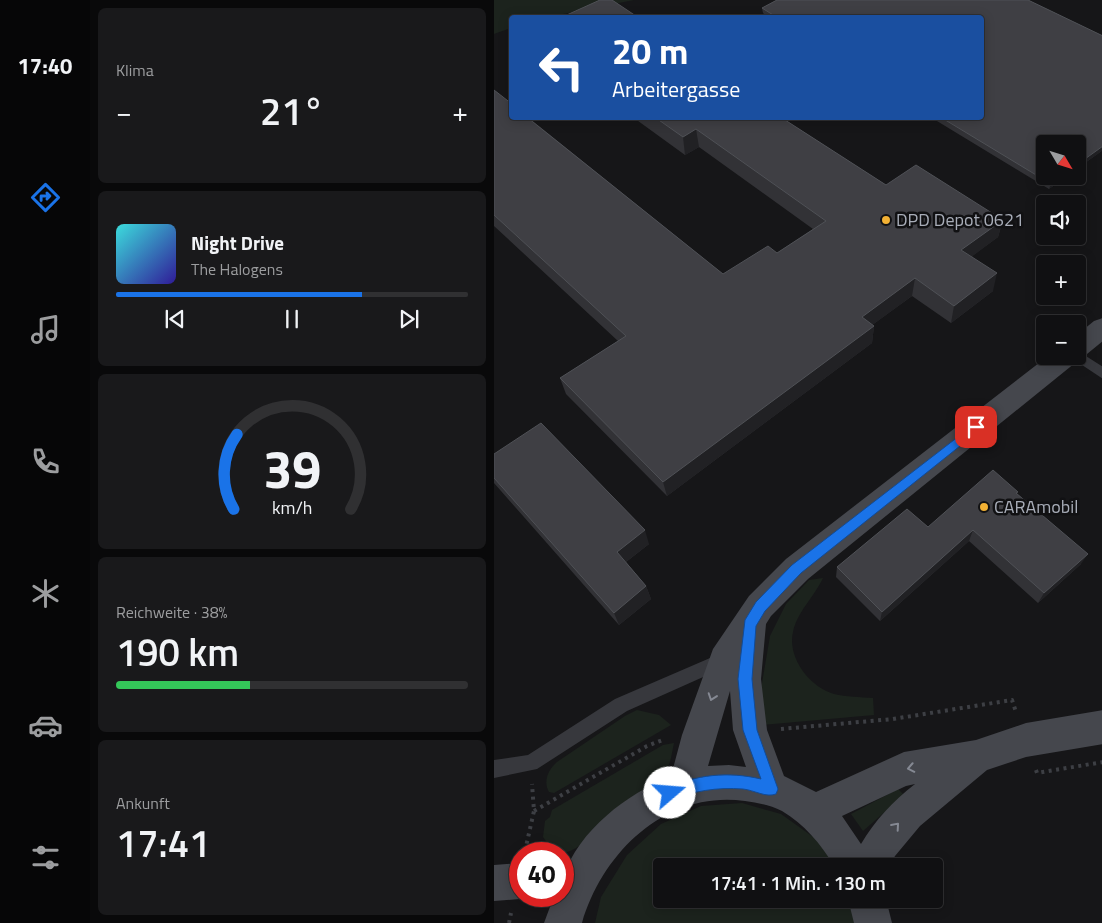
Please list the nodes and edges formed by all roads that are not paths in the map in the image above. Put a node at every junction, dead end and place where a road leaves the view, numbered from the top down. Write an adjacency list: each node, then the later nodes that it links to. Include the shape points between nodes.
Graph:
1 (1102, 327): 2 (street)
2 (1086, 340)
3 (1086, 362): 5 (lane)
4 (1055, 365): 6 (street, via 797,569 760,606)
5 (1102, 374)
6 (750, 624): 7 (street); 12 (street, via 745,679 750,730)
7 (724, 660): 10 (lane, via 620,705 530,763); 11 (street, one-way to 11)
8 (1102, 726): 9 (street, via 1026,740)
9 (976, 757): 13 (street, one-way to 13, via 904,769); 15 (street, one-way to 9, via 908,813)
10 (494, 769)
11 (685, 787): 12 (street, via 717,781 745,782); 16 (street, via 656,799 628,818)
12 (771, 789): 13 (street)
13 (812, 812): 14 (street, via 838,838)
14 (849, 858)
15 (874, 858)
16 (574, 873)
17 (509, 881): 18 (street)
18 (494, 882)
19 (566, 907): 21 (street)
20 (870, 908): 22 (street)
21 (563, 923)
22 (874, 923)

